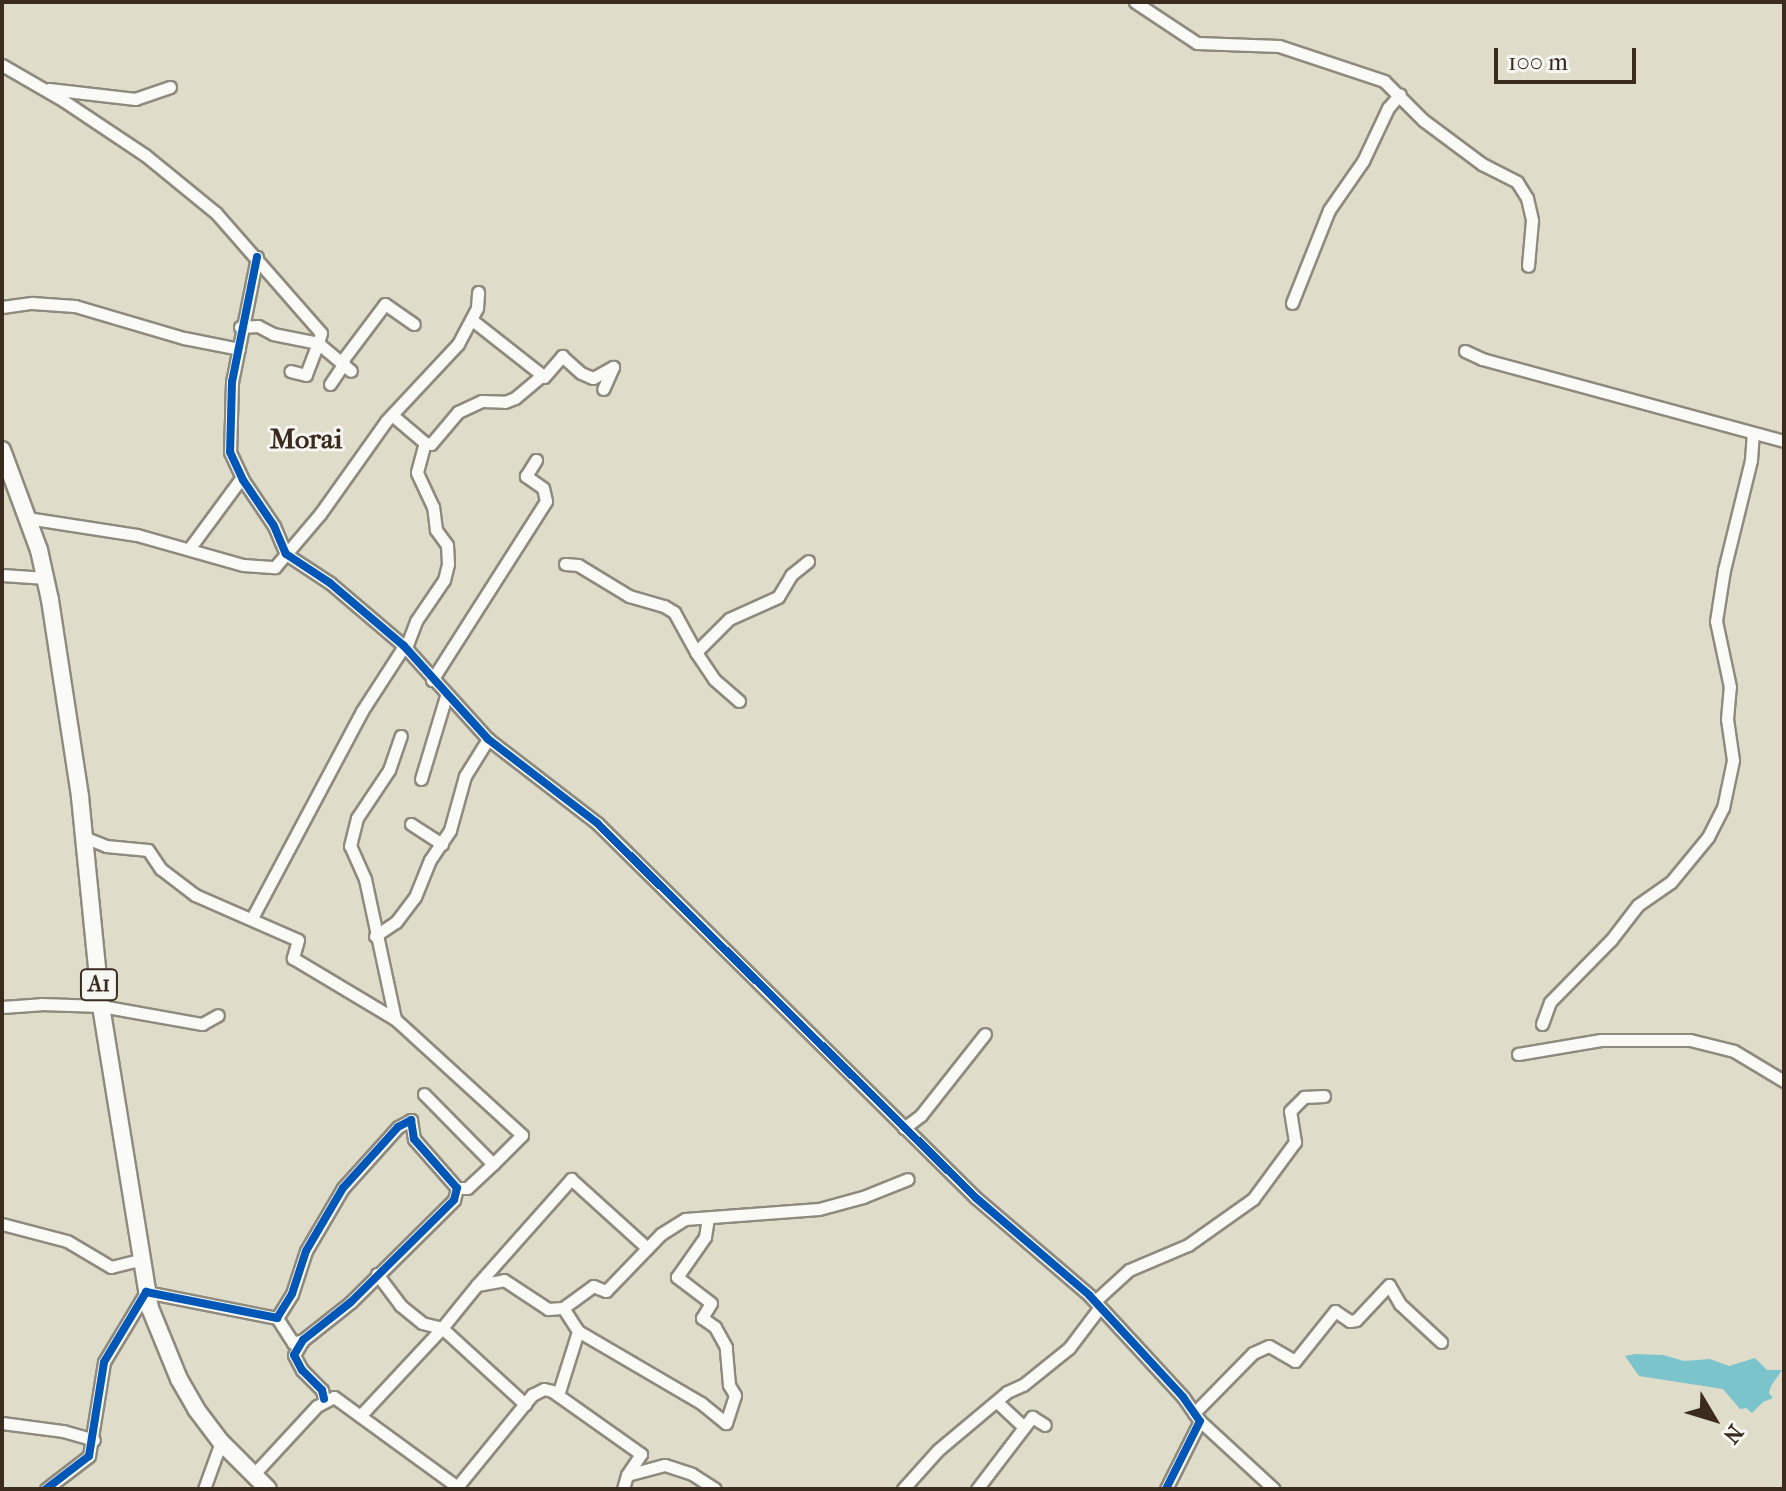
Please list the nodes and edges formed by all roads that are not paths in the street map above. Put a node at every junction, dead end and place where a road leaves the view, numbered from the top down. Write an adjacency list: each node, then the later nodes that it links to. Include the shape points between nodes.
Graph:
1 (1135, 2): 5 (street, via 1197,43 1279,46 1380,79)
2 (2, 65): 4 (street)
3 (170, 87): 4 (street, via 135,99)
4 (40, 88): 6 (street, via 145,155 216,213)
5 (1400, 94): 7 (street, via 1423,120 1482,164 1517,182 1532,220); 9 (street, via 1329,210)
6 (257, 257): 13 (street); 14 (street, via 321,333)
7 (1528, 266)
8 (478, 292): 11 (street)
9 (1292, 303)
10 (2, 307): 15 (street, via 75,306)
11 (472, 320): 19 (street); 22 (street, via 446,360)
12 (414, 324): 17 (street, via 385,304)
13 (240, 327): 14 (street, via 258,326); 15 (street)
14 (318, 343): 17 (street); 18 (street, via 306,375)
15 (239, 349): 28 (street, via 228,421 230,452)
16 (1465, 351): 23 (street)
17 (346, 365): 20 (street)
18 (290, 371)
19 (542, 375): 21 (street, via 538,376 544,377 562,356 593,378 613,367); 25 (street, via 515,398 482,401 458,412 431,444)
20 (330, 384)
21 (603, 389)
22 (392, 415): 25 (street); 31 (street)
23 (1753, 433): 24 (street); 53 (street, via 1716,621 1730,687 1727,719 1733,760 1723,808 1708,837 1671,882 1638,905 1550,1002)
24 (1784, 441)
25 (425, 443): 36 (street, via 417,472 433,507 436,530 447,545 448,564)
26 (2, 450): 29 (highway, A1)
27 (536, 460): 38 (street, via 526,476 543,488 546,501)
28 (242, 477): 30 (street); 31 (street)
29 (27, 518): 30 (street); 35 (highway, A1)
30 (189, 549): 31 (street, via 268,569)
31 (286, 554): 36 (street, via 330,583)
32 (808, 561): 37 (street, via 791,575 778,597 729,619)
33 (565, 564): 37 (street, via 578,565 629,596 674,612)
34 (2, 575): 35 (street)
35 (46, 578): 45 (highway, A1)
36 (404, 648): 38 (street); 47 (street, via 362,711)
37 (696, 652): 40 (street, via 714,679)
38 (432, 680): 39 (street)
39 (446, 696): 42 (street); 43 (street)
40 (739, 701)
41 (401, 736): 48 (street, via 389,770 357,818 350,846 365,879)
42 (488, 739): 46 (street, via 465,776); 59 (street, via 597,823)
43 (421, 779)
44 (411, 824): 46 (street)
45 (84, 837): 47 (street, via 106,846 148,850 161,869 195,895); 49 (highway, A1)
46 (442, 844): 48 (street, via 415,897 396,922)
47 (252, 918): 52 (street, via 298,940 293,958)
48 (375, 936): 52 (street)
49 (101, 1006): 50 (street); 51 (street, via 202,1024); 66 (highway, A1)
50 (2, 1007)
51 (218, 1015)
52 (395, 1019): 60 (street, via 522,1135)
53 (1542, 1024)
54 (985, 1034): 59 (street, via 921,1115)
55 (1518, 1054): 56 (street, via 1601,1040 1690,1040 1734,1051)
56 (1784, 1081)
57 (424, 1094): 60 (street)
58 (1324, 1096): 70 (street, via 1304,1097 1290,1111 1295,1142 1253,1199 1188,1245 1129,1270)
59 (904, 1128): 70 (street)
60 (493, 1164): 62 (street, via 467,1188)
61 (908, 1179): 63 (street, via 819,1209)
62 (457, 1188): 67 (street, via 454,1200); 72 (street, via 414,1139 411,1120 398,1127 328,1211)
63 (708, 1218): 65 (street, via 685,1219); 74 (street, via 705,1237 677,1277 711,1303 702,1318 715,1327 726,1347 729,1385 735,1395 726,1423)
64 (2, 1224): 66 (street, via 67,1241 111,1267)
65 (647, 1248): 68 (street, via 571,1179); 71 (street, via 606,1291 593,1286)
66 (140, 1260): 69 (highway, A1)
67 (377, 1274): 73 (street, via 400,1305 422,1323); 75 (street)
68 (477, 1285): 71 (street, via 504,1280 548,1309); 73 (street)
69 (146, 1292): 72 (street); 86 (street, via 104,1362); 87 (highway, A1, via 179,1379)
70 (1097, 1304): 79 (street, via 1069,1348); 82 (street)
71 (563, 1308): 74 (street)
72 (277, 1318): 75 (street, via 293,1343)
73 (442, 1328): 80 (street); 81 (street)
74 (578, 1331): 77 (street)
75 (303, 1340): 78 (street, via 294,1355)
76 (1441, 1342): 82 (street, via 1400,1304 1389,1285 1356,1320 1335,1311 1295,1361 1269,1346 1253,1353)
77 (558, 1395): 80 (street, via 539,1390); 89 (street, via 641,1454)
78 (324, 1399): 81 (street, via 339,1399); 88 (street)
79 (997, 1402): 85 (street); 96 (street, via 938,1450)
80 (525, 1404): 90 (street)
81 (360, 1416): 90 (street)
82 (1197, 1417): 98 (street); 99 (street)
83 (2, 1423): 86 (street)
84 (1045, 1425): 85 (street, via 1032,1417)
85 (1023, 1426): 97 (street)
86 (94, 1440): 91 (street, via 88,1459)
87 (221, 1442): 88 (highway, A1); 92 (street)
88 (253, 1475): 93 (highway, A1)
89 (627, 1475): 94 (street); 95 (street, via 665,1465)
90 (459, 1488)
91 (46, 1489)
92 (204, 1489)
93 (268, 1489)
94 (623, 1489)
95 (715, 1489)
96 (903, 1489)
97 (977, 1489)
98 (1166, 1489)
99 (1274, 1489)

